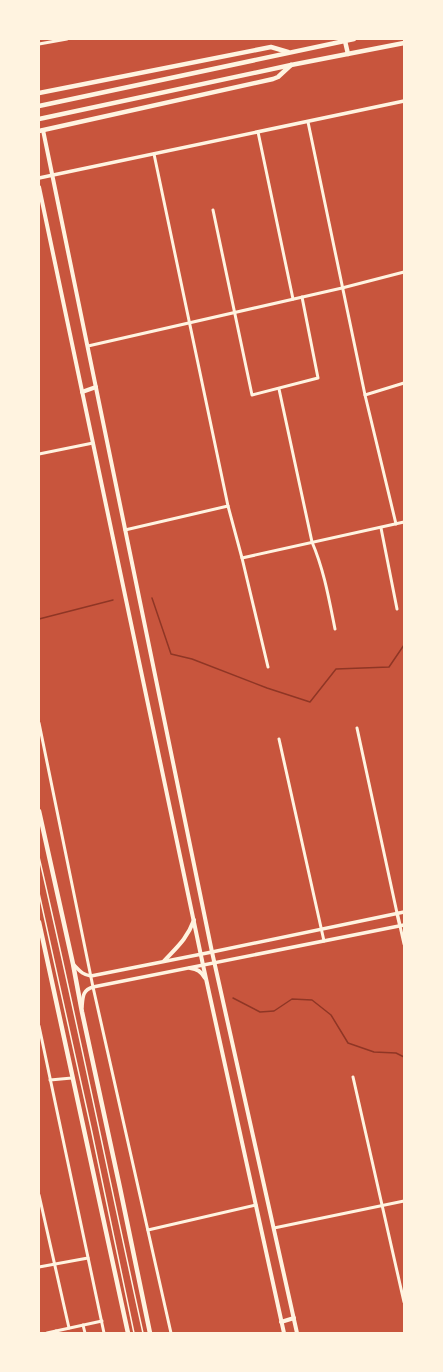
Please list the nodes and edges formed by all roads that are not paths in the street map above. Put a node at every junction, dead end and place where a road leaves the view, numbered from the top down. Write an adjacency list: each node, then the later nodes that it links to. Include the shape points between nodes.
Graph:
1 (67, 39): 5 (street)
2 (354, 39): 3 (main road)
3 (345, 41): 6 (main road); 7 (main road)
4 (404, 43): 7 (main road)
5 (39, 44)
6 (289, 52): 9 (main road, via 271,47); 11 (main road)
7 (348, 54): 8 (main road)
8 (291, 64): 12 (main road); 14 (main road, via 273,79)
9 (39, 93)
10 (404, 101): 13 (street)
11 (39, 106)
12 (39, 118)
13 (308, 122): 15 (street); 22 (street)
14 (41, 131): 17 (main road)
15 (258, 132): 16 (street); 24 (street)
16 (154, 154): 17 (street); 26 (street)
17 (51, 175): 18 (street); 27 (main road)
18 (39, 178)
19 (39, 187): 31 (main road)
20 (213, 210): 25 (street)
21 (404, 272): 22 (street)
22 (342, 288): 23 (street); 32 (street)
23 (302, 297): 24 (street); 30 (street, via 318,378)
24 (294, 299): 25 (street)
25 (234, 312): 26 (street); 30 (street, via 252,395)
26 (190, 323): 27 (street); 35 (street)
27 (88, 346): 29 (main road)
28 (404, 383): 32 (street)
29 (96, 387): 31 (main road); 39 (main road)
30 (278, 389): 40 (street)
31 (82, 392): 33 (main road)
32 (365, 395): 37 (street)
33 (93, 443): 34 (street); 53 (main road)
34 (39, 454)
35 (228, 506): 39 (street); 41 (street)
36 (404, 522): 37 (street)
37 (396, 524): 38 (street)
38 (381, 528): 40 (street); 42 (street)
39 (125, 530): 59 (main road)
40 (312, 542): 41 (street); 43 (street, via 326,581)
41 (242, 558): 44 (street)
42 (397, 609)
43 (334, 629)
44 (268, 667)
45 (39, 723): 66 (street)
46 (357, 728): 52 (street)
47 (279, 739): 56 (street)
48 (39, 811): 63 (main road)
49 (39, 857): 95 (lane)
50 (39, 893): 94 (lane)
51 (404, 912): 52 (street)
52 (397, 913): 55 (street); 56 (street)
53 (194, 920): 60 (main road); 61 (main road, via 187,937)
54 (39, 922): 72 (main road)
55 (402, 925): 57 (street); 58 (street)
56 (322, 929): 57 (street); 59 (street)
57 (324, 941): 62 (street)
58 (404, 944)
59 (212, 952): 60 (street); 62 (main road)
60 (201, 954): 61 (street); 64 (main road)
61 (164, 961): 66 (street)
62 (215, 963): 64 (street); 78 (main road)
63 (73, 964): 66 (street, via 79,971); 69 (main road)
64 (203, 965): 65 (street); 67 (main road)
65 (190, 968): 67 (main road, via 201,972); 68 (street)
66 (91, 976): 68 (street)
67 (208, 984): 76 (main road)
68 (93, 987): 69 (street, via 84,992); 79 (street)
69 (82, 1012): 96 (main road)
70 (39, 1026): 73 (street)
71 (354, 1077): 77 (street)
72 (72, 1078): 73 (street); 93 (main road)
73 (50, 1080): 80 (street)
74 (39, 1195): 81 (street)
75 (404, 1201): 77 (street)
76 (256, 1205): 79 (street); 86 (main road)
77 (382, 1206): 78 (street); 83 (street)
78 (274, 1228): 84 (main road)
79 (148, 1230): 97 (street)
80 (88, 1258): 81 (street); 85 (street)
81 (54, 1264): 82 (street); 88 (street)
82 (39, 1267)
83 (404, 1302)
84 (294, 1318): 86 (main road); 99 (main road)
85 (102, 1321): 87 (street); 92 (street)
86 (281, 1322): 98 (main road)
87 (83, 1325): 88 (street); 91 (street)
88 (69, 1328): 89 (street)
89 (56, 1332): 90 (street)
90 (47, 1333)
91 (85, 1333)
92 (104, 1333)
93 (128, 1333)
94 (134, 1333)
95 (143, 1333)
96 (150, 1333)
97 (170, 1333)
98 (284, 1333)
99 (297, 1333)

